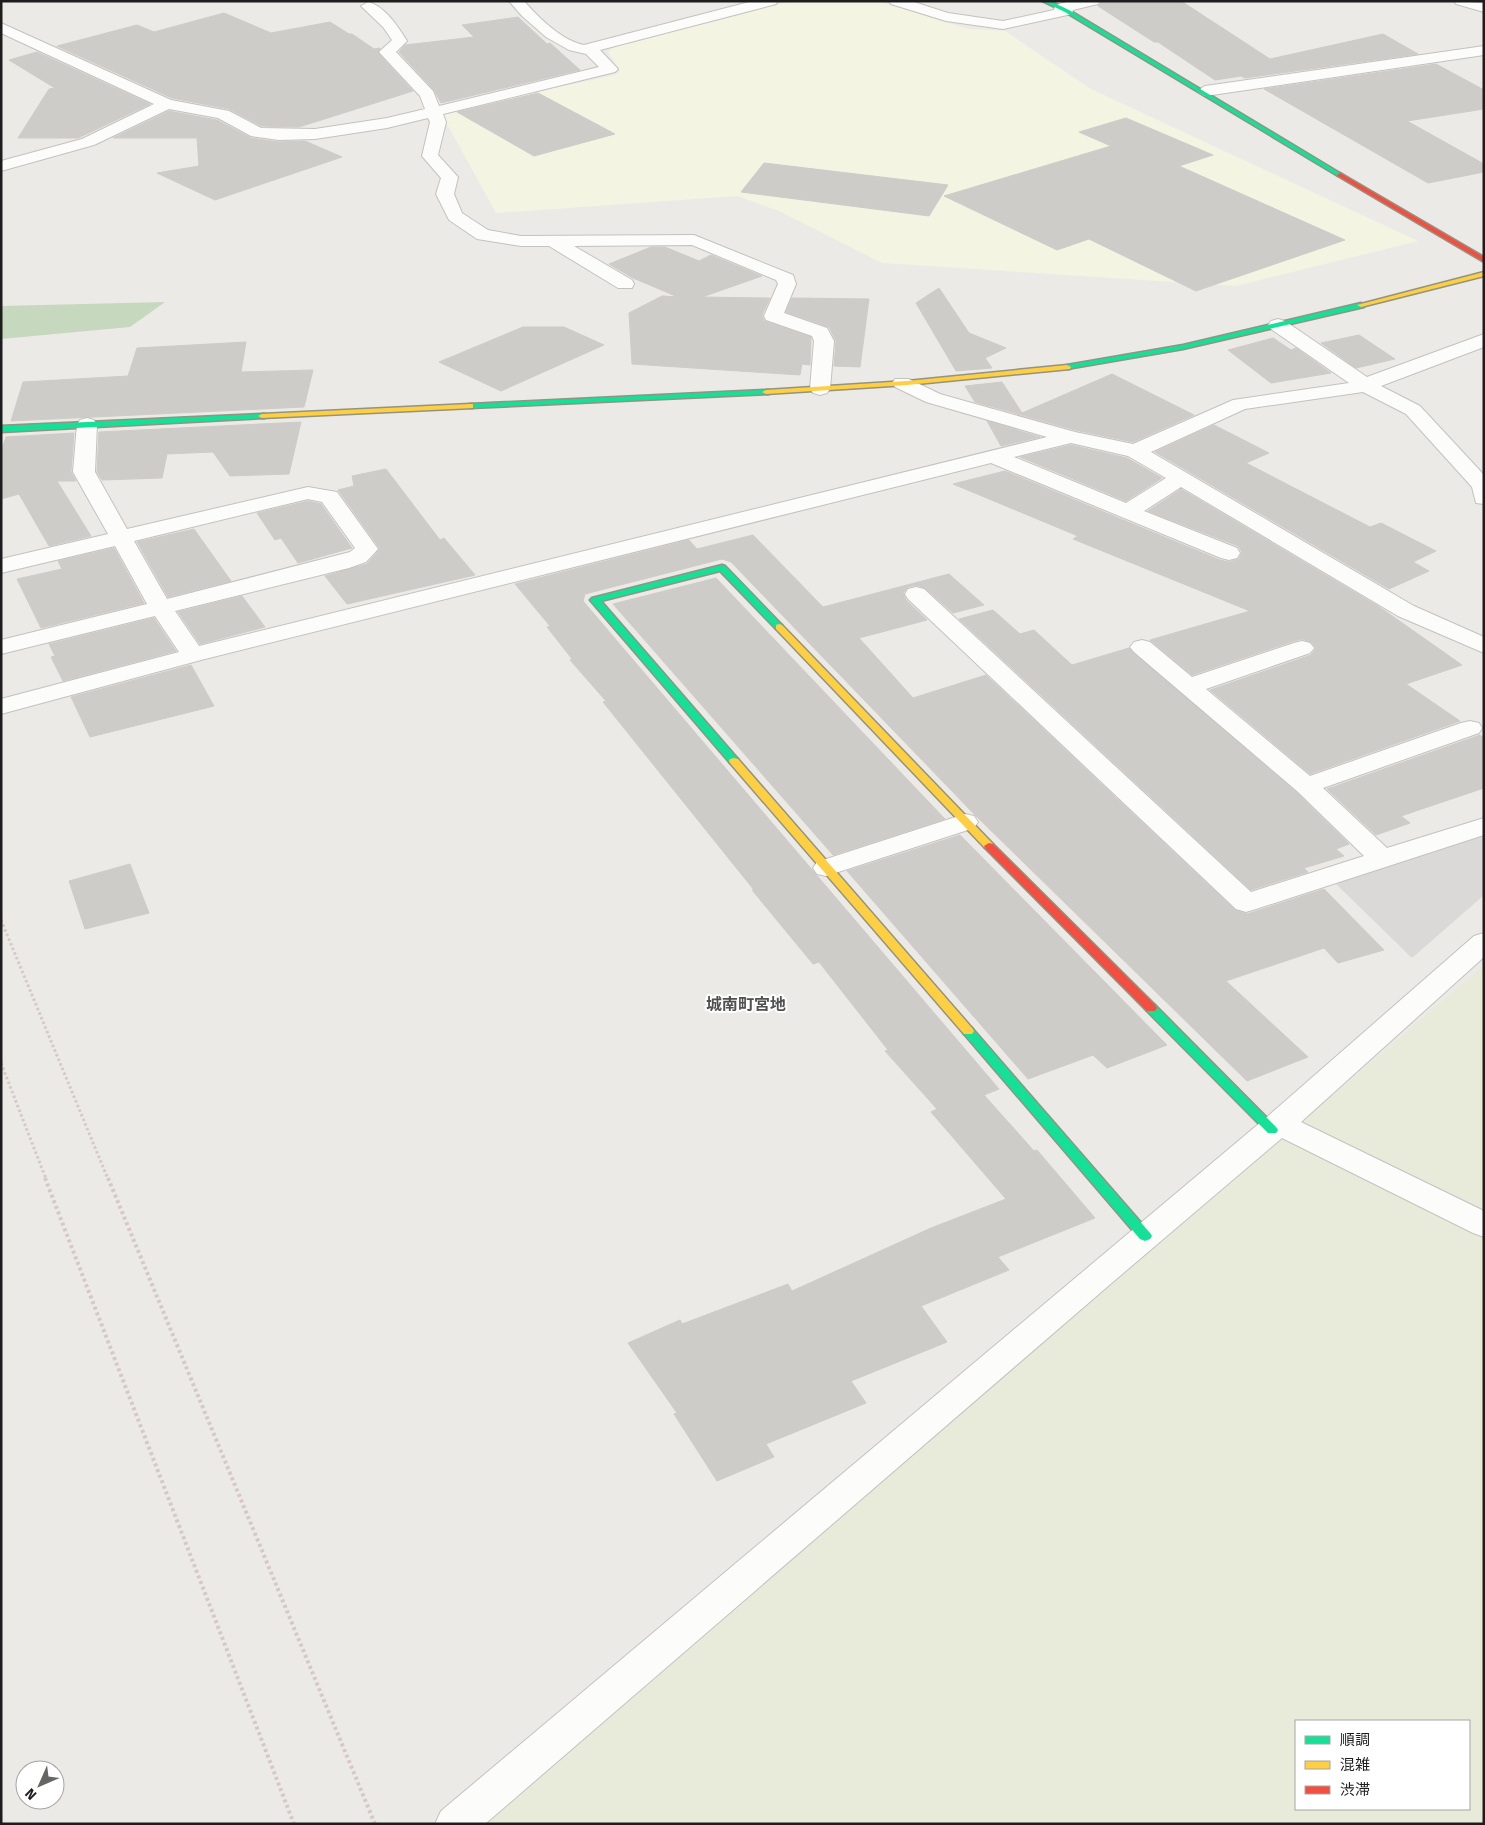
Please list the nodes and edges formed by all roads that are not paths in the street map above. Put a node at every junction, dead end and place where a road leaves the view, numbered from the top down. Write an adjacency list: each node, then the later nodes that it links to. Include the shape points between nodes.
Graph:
1 (516, 1): 11 (street, via 524,13 573,47)
2 (771, 1): 11 (street)
3 (896, 1): 9 (street, via 946,16 1003,25)
4 (1045, 1): 9 (street)
5 (1093, 1): 9 (street)
6 (1465, 2): 8 (street)
7 (368, 6): 15 (street, via 388,24 400,41 387,52 427,94)
8 (1484, 8)
9 (1064, 10): 13 (street)
10 (1, 27): 14 (street)
11 (590, 50): 15 (street, via 610,69)
12 (1484, 50): 13 (street)
13 (1204, 91): 18 (street, via 1338,175)
14 (167, 104): 15 (street, via 223,114 257,133 279,135 324,133 387,123); 16 (street, via 88,142)
15 (433, 110): 17 (street, via 438,122 430,156 450,177 445,194 456,216 483,235 521,241)
16 (1, 166)
17 (554, 241): 20 (street); 25 (street, via 694,240 782,276 787,279 787,284 774,316 820,332 824,341)
18 (1484, 260)
19 (1484, 274): 21 (street)
20 (625, 284)
21 (1278, 325): 23 (street, via 1084,364); 24 (street)
22 (1484, 340): 24 (street)
23 (902, 383): 25 (street); 28 (street, via 933,398)
24 (1365, 385): 29 (street, via 1240,404); 32 (street, via 1413,410 1482,486)
25 (820, 389): 26 (street)
26 (87, 424): 27 (street); 34 (street, via 84,472)
27 (1, 429)
28 (1071, 437): 29 (street); 30 (street)
29 (1135, 451): 31 (street)
30 (992, 456): 33 (street); 43 (street)
31 (1181, 478): 33 (street); 39 (street, via 1406,611)
32 (1484, 498)
33 (1127, 512): 35 (street)
34 (123, 538): 36 (street); 38 (street); 38 (street, via 308,493 329,497 367,549 341,563)
35 (1229, 553)
36 (1, 566)
37 (916, 594): 50 (street, via 1246,903)
38 (161, 608): 40 (street); 43 (street)
39 (1484, 646)
40 (1, 647)
41 (1142, 647): 44 (street)
42 (1302, 648): 44 (street)
43 (193, 655): 45 (street)
44 (1187, 687): 47 (street)
45 (1, 707)
46 (1470, 728): 47 (street)
47 (1306, 786): 50 (street)
48 (965, 822): 51 (street); 51 (street, via 722,568 595,600); 53 (street)
49 (1484, 826): 50 (street)
50 (1384, 858)
51 (826, 868): 55 (street)
52 (1484, 942): 53 (street)
53 (1275, 1127): 54 (street); 55 (street)
54 (1484, 1225)
55 (1145, 1236): 56 (street)
56 (455, 1824)

